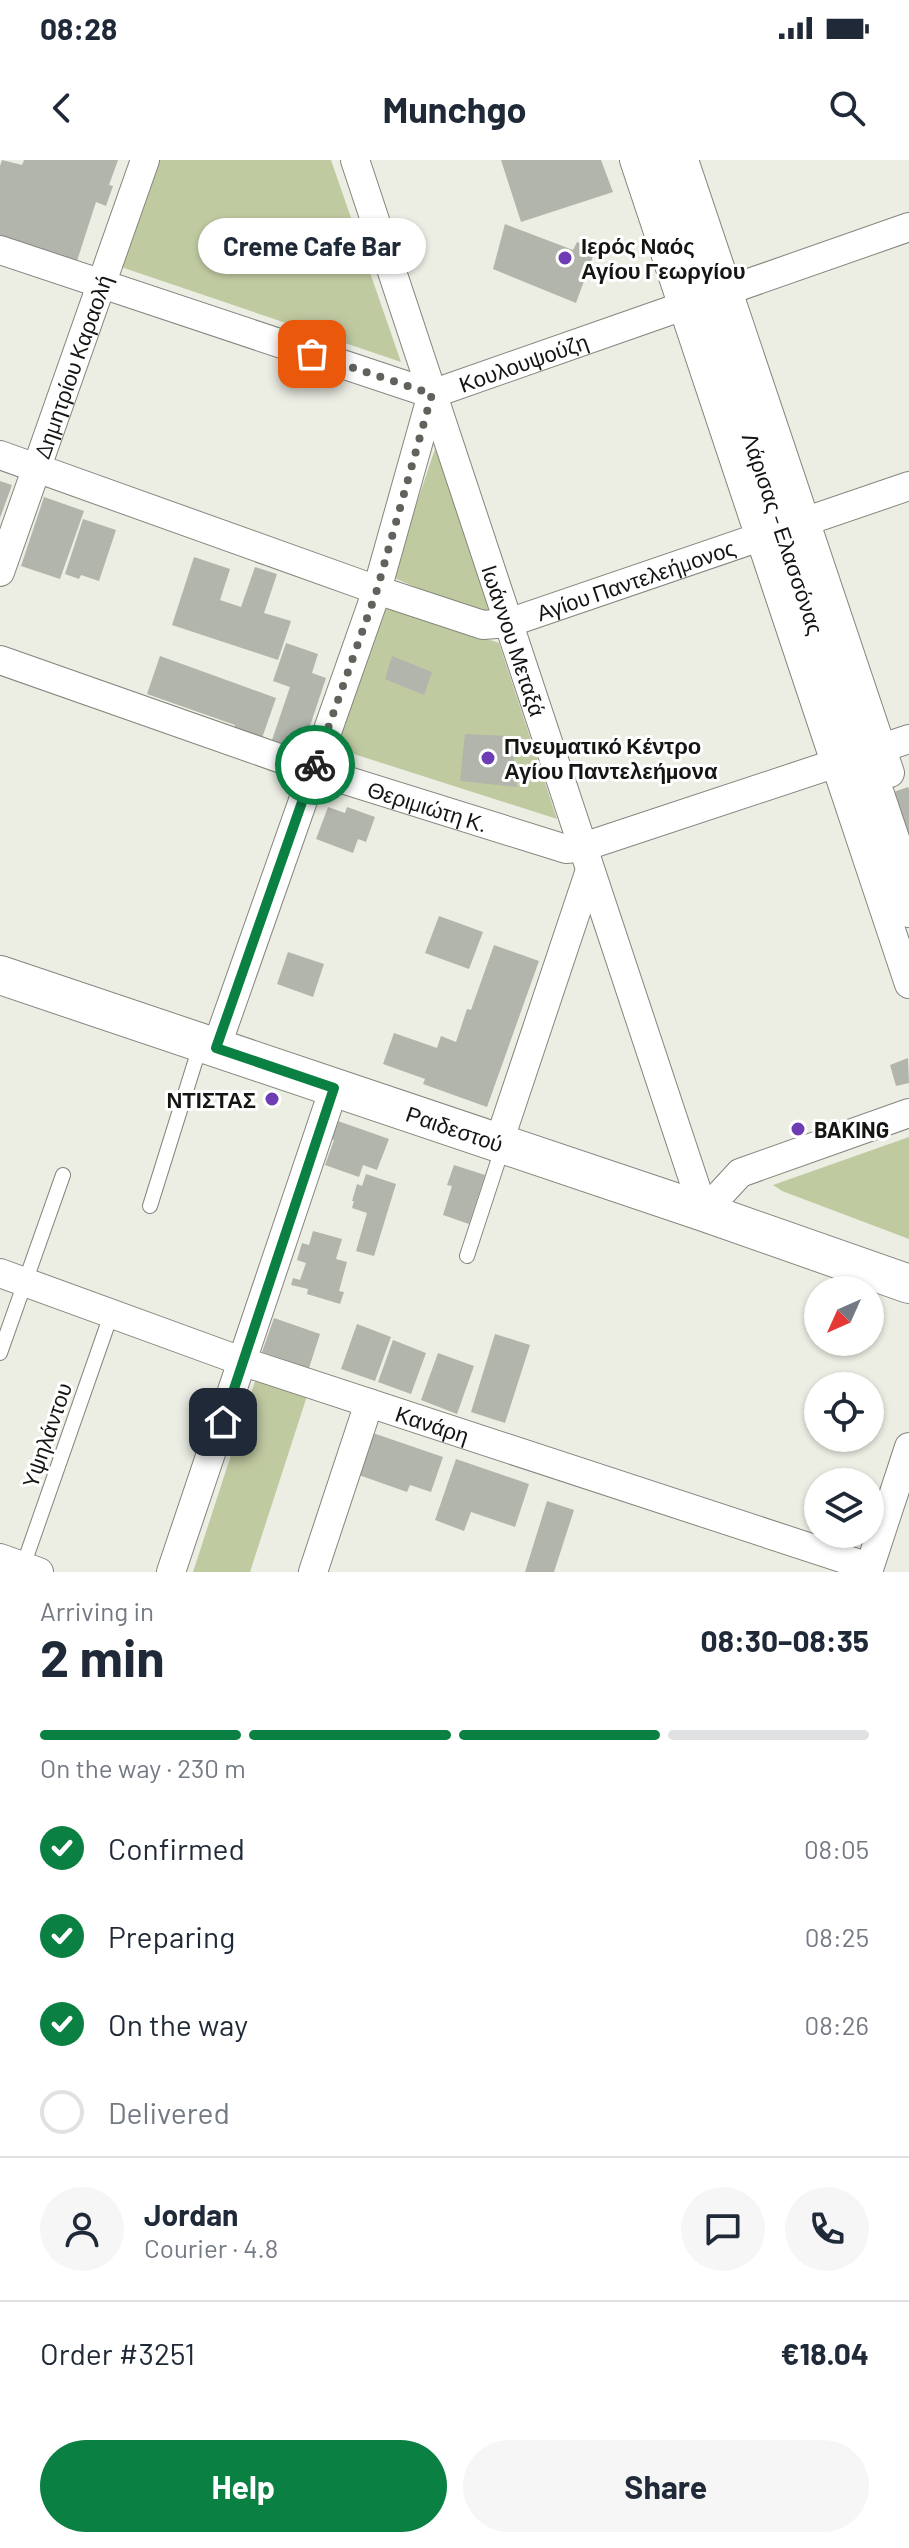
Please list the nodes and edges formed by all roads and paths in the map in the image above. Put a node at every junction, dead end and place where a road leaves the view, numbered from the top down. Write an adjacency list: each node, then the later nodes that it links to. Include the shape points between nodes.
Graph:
1 (145, 160): 9 (street, Δημητρίου Καραολή)
2 (355, 160): 11 (street, Ιωάννου Μεταξά)
3 (634, 160): 10 (street)
4 (658, 160): 6 (highway, Λάρισας - Ελασσόνας)
5 (684, 160): 6 (street)
6 (687, 206): 10 (highway, Λάρισας - Ελασσόνας)
7 (909, 227): 10 (street, Κουλουψούζη)
8 (0, 250): 9 (street, Κουλουψούζη)
9 (102, 283): 11 (street, Κουλουψούζη); 13 (street, Δημητρίου Καραολή)
10 (706, 299): 11 (street, Κουλουψούζη); 15 (highway, Λάρισας - Ελασσόνας)
11 (432, 394): 17 (street); 18 (street, Ιωάννου Μεταξά)
12 (0, 455): 13 (street, Αγίου Παντελεήμονος)
13 (37, 467): 16 (street, Δημητρίου Καραολή); 17 (street, Αγίου Παντελεήμονος)
14 (909, 486): 15 (street, Αγίου Παντελεήμονος)
15 (783, 529): 18 (street, Αγίου Παντελεήμονος); 21 (highway, Λάρισας - Ελασσόνας)
16 (0, 572)
17 (377, 590): 18 (street, Αγίου Παντελεήμονος, via 483,625); 22 (street)
18 (508, 623): 23 (street, Ιωάννου Μεταξά)
19 (0, 660): 22 (street, Θεριμιώτη Κ.)
20 (909, 739): 21 (street, Θεριμιώτη Κ.)
21 (870, 768): 23 (street, Θεριμιώτη Κ.); 24 (highway, Λάρισας - Ελασσόνας); 27 (street)
22 (313, 770): 23 (street, Θεριμιώτη Κ.); 28 (street)
23 (586, 858): 31 (street); 33 (street, Ιωάννου Μεταξά)
24 (909, 905)
25 (0, 950): 28 (street, Ραιδεστού)
26 (0, 975): 28 (street, Ραιδεστού)
27 (909, 984)
28 (213, 1039): 29 (street, Ραιδεστού); 31 (street, Ραιδεστού); 34 (lane)
29 (334, 1088): 31 (street, Ραιδεστού); 41 (street)
30 (909, 1113): 33 (street, via 740,1173)
31 (504, 1135): 33 (street, Ραιδεστού); 35 (lane)
32 (63, 1175): 37 (lane)
33 (706, 1198): 36 (street, Ραιδεστού); 38 (street, Ραιδεστού)
34 (150, 1206)
35 (467, 1256)
36 (909, 1258)
37 (12, 1277): 39 (street, Κανάρη); 40 (lane)
38 (909, 1284)
39 (112, 1312): 41 (street, Κανάρη); 44 (lane, Υψηλάντου)
40 (0, 1353)
41 (244, 1362): 42 (street, Κανάρη); 46 (street)
42 (369, 1403): 45 (street, Κανάρη); 47 (street)
43 (909, 1447): 45 (street)
44 (21, 1567)
45 (868, 1570)
46 (171, 1572)
47 (313, 1572)

